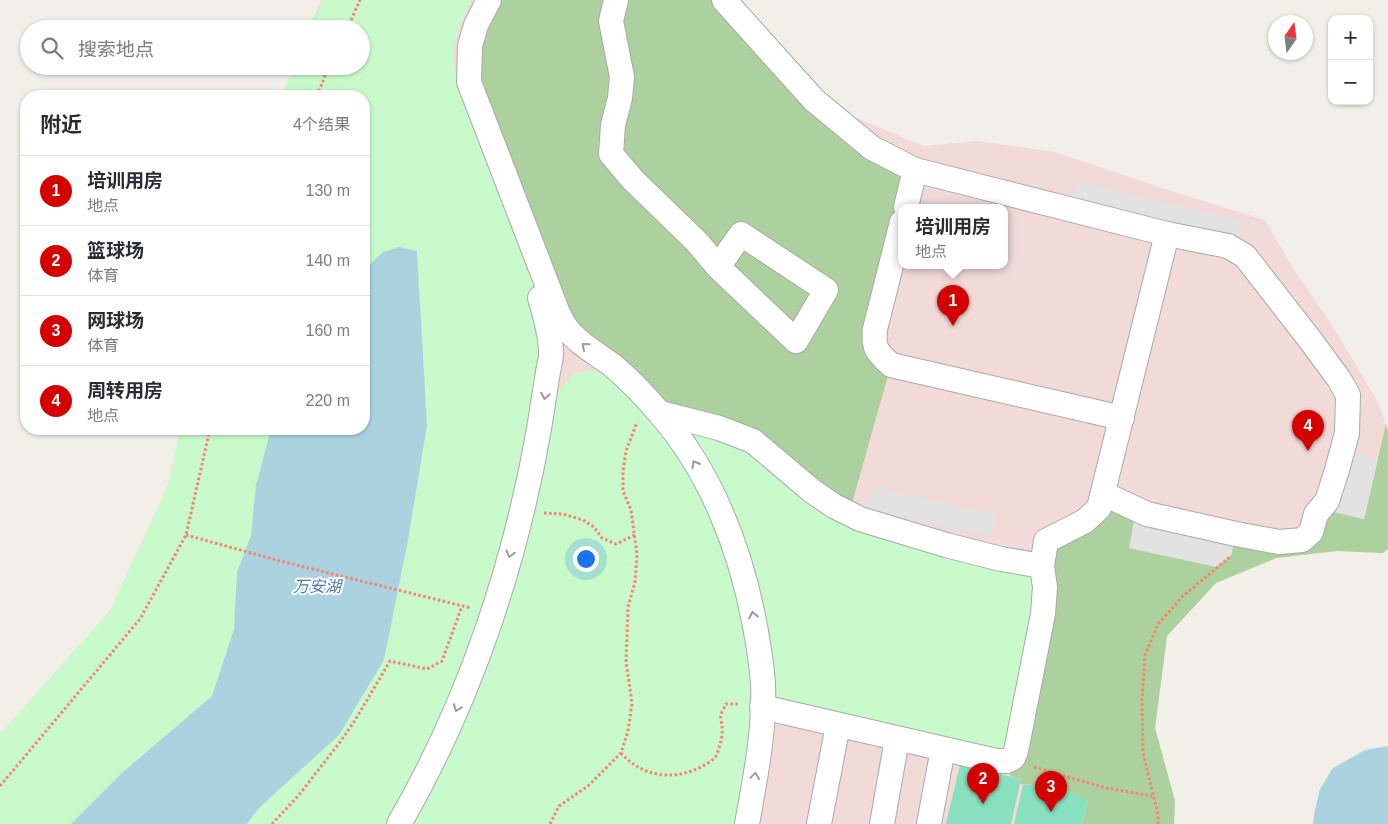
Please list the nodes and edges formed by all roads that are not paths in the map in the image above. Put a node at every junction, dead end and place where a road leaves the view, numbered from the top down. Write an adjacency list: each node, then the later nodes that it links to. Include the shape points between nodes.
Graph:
1 (616, 0): 8 (lane, via 611,21 622,77 611,154)
2 (724, 0): 4 (lane, via 814,100 872,148)
3 (483, 1): 9 (lane, one-way to 3, via 613,366 568,330 546,287 469,82 470,46); 17 (lane, one-way to 17, via 461,22 453,55 456,77 544,308 551,350 532,470 492,613 454,715)
4 (915, 170): 5 (lane); 6 (lane)
5 (907, 204)
6 (1167, 234): 10 (lane); 11 (lane, via 1228,246 1245,256 1348,395 1347,433 1327,501 1316,514 1311,532 1302,540 1279,542 1147,514)
7 (898, 238): 10 (lane, via 875,329 874,345 892,365)
8 (718, 266): 8 (lane, via 796,340 826,290 742,234)
9 (654, 407): 12 (lane, via 753,441 812,491 860,519 946,545); 13 (lane, one-way to 9, via 759,650 735,546 715,500 691,458)
10 (1122, 418): 11 (lane)
11 (1104, 494): 12 (lane, via 1100,508 1085,521 1046,541)
12 (1042, 566): 16 (lane, via 1045,587 1043,614 1013,758 996,761)
13 (762, 707): 14 (lane); 18 (lane, one-way to 13, via 762,727)
14 (838, 725): 15 (lane); 19 (lane)
15 (897, 739): 16 (lane); 20 (lane)
16 (943, 749): 21 (lane)
17 (399, 824)
18 (747, 824)
19 (819, 824)
20 (882, 824)
21 (929, 824)

